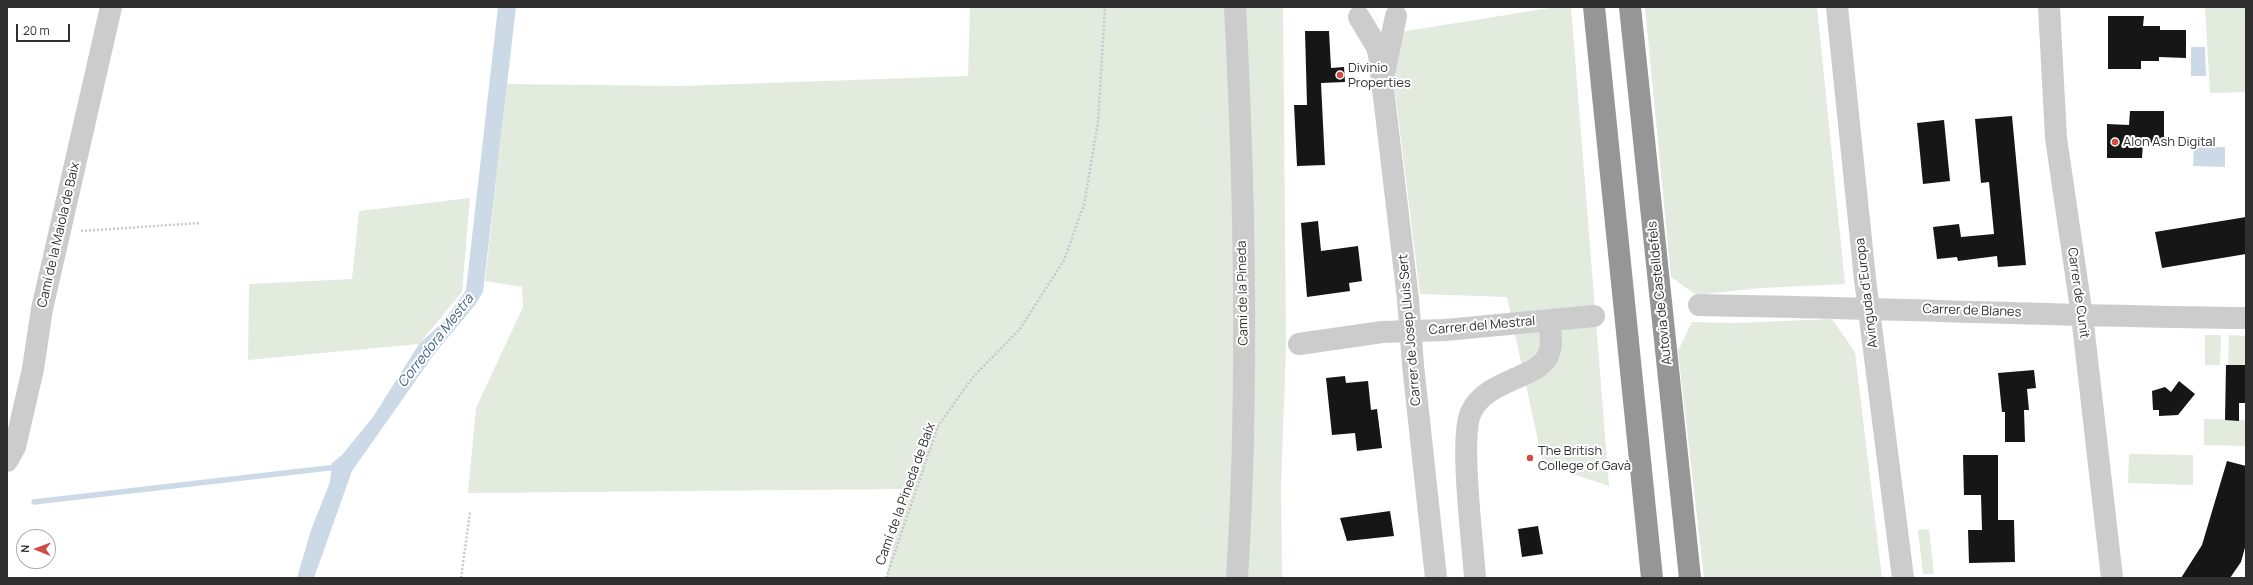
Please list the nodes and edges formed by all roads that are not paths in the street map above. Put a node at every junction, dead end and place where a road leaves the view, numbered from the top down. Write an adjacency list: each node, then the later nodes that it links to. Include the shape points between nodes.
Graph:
1 (111, 7): 18 (street, Camí de la Maiola de Baix, via 42,308 33,369 15,448)
2 (1235, 7): 19 (street, Camí de la Pineda, via 1241,118 1245,372)
3 (1594, 7): 22 (highway)
4 (1630, 7): 23 (highway, Autovia de Castelldefels)
5 (1837, 7): 11 (street, Avinguda d'Europa)
6 (2049, 7): 13 (street, Carrer de Cunit, via 2056,138)
7 (1400, 11): 8 (street, Carrer de Josep Lluis Sert, via 1389,22 1381,24 1370,24); 9 (street, Carrer de Josep Lluis Sert)
8 (1355, 12): 9 (street, Carrer de Josep Lluis Sert, via 1377,48)
9 (1383, 82): 16 (street, Carrer de Josep Lluis Sert)
10 (1699, 305): 11 (street, Carrer de Blanes)
11 (1869, 307): 13 (street, Carrer de Blanes); 24 (street, Avinguda d'Europa)
12 (1594, 316): 15 (street, Carrer del Mestral)
13 (2082, 316): 14 (street, Carrer de Blanes); 25 (street, Carrer de Cunit)
14 (2246, 318)
15 (1549, 320): 16 (street, Carrer del Mestral); 21 (street, via 1551,342 1545,361 1536,370 1493,388 1471,412 1467,432 1467,459)
16 (1411, 331): 17 (street, Carrer del Mestral, via 1382,332); 20 (street, Carrer de Josep Lluis Sert)
17 (1299, 344)
18 (7, 461)
19 (1237, 578)
20 (1436, 578)
21 (1475, 578)
22 (1652, 578)
23 (1690, 578)
24 (1903, 578)
25 (2112, 578)

